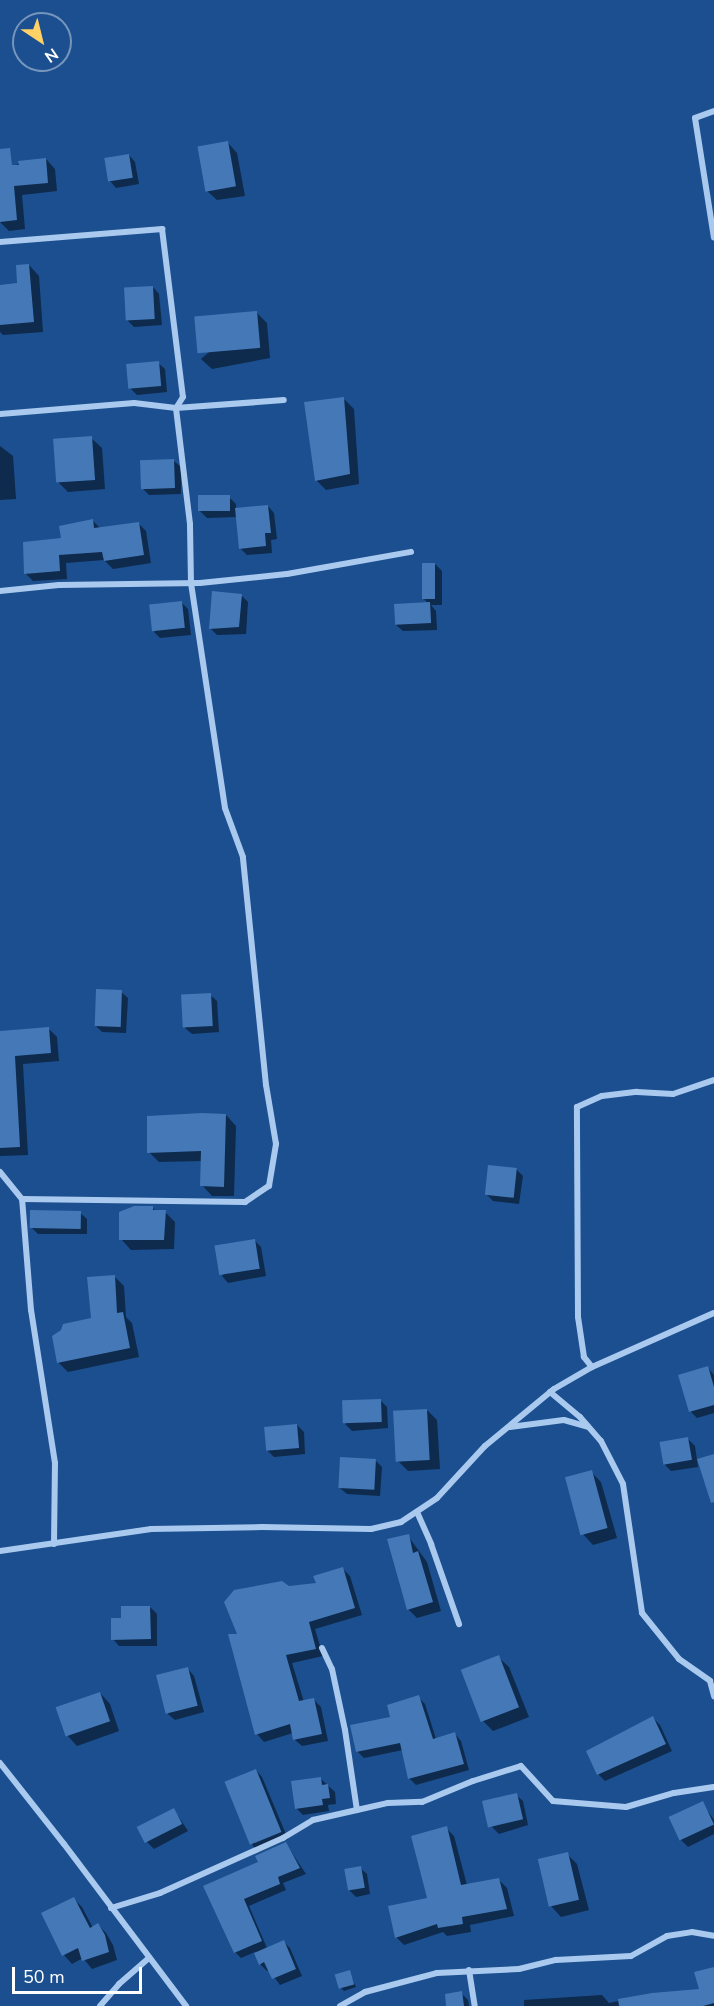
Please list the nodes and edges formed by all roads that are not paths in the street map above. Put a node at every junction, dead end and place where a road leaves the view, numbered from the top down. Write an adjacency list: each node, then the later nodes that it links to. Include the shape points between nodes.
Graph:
1 (714, 111): 2 (street, via 695,118)
2 (714, 238)
3 (0, 242): 5 (street, via 162,229 183,397)
4 (284, 400): 5 (street)
5 (176, 408): 6 (street, via 134,403); 8 (street, via 190,524)
6 (0, 414)
7 (411, 552): 8 (street, via 287,574)
8 (191, 584): 9 (street, via 59,585); 12 (street, via 225,808 243,857 266,1084 276,1144 269,1186 245,1202)
9 (0, 591)
10 (714, 1080): 14 (street, via 673,1094 637,1092 603,1096 578,1107 578,1317 585,1356)
11 (0, 1172): 12 (street)
12 (22, 1199): 19 (street, via 31,1310 55,1463)
13 (714, 1312): 14 (street)
14 (592, 1366): 15 (street)
15 (550, 1392): 16 (street); 17 (street)
16 (509, 1427): 17 (street, via 564,1420); 18 (street, via 485,1446 437,1498)
17 (589, 1427): 23 (street, via 602,1441 623,1485 642,1613 679,1659 710,1681)
18 (417, 1512): 19 (street, via 401,1522 371,1529 172,1528); 21 (street)
19 (54, 1545): 20 (street)
20 (0, 1551)
21 (459, 1624)
22 (322, 1648): 26 (street, via 332,1669)
23 (714, 1696)
24 (0, 1763): 27 (street)
25 (714, 1787): 26 (street, via 674,1793 626,1808 553,1801 521,1766 422,1802 388,1803)
26 (357, 1810): 27 (street, via 313,1820 283,1838 160,1893)
27 (111, 1908): 29 (street)
28 (714, 1936): 30 (street, via 692,1932 667,1936 631,1956 556,1960 519,1970)
29 (149, 1958): 31 (street); 32 (street)
30 (469, 1971): 33 (street, via 437,1973 365,1992); 34 (street)
31 (100, 2006)
32 (186, 2006)
33 (340, 2006)
34 (475, 2006)

